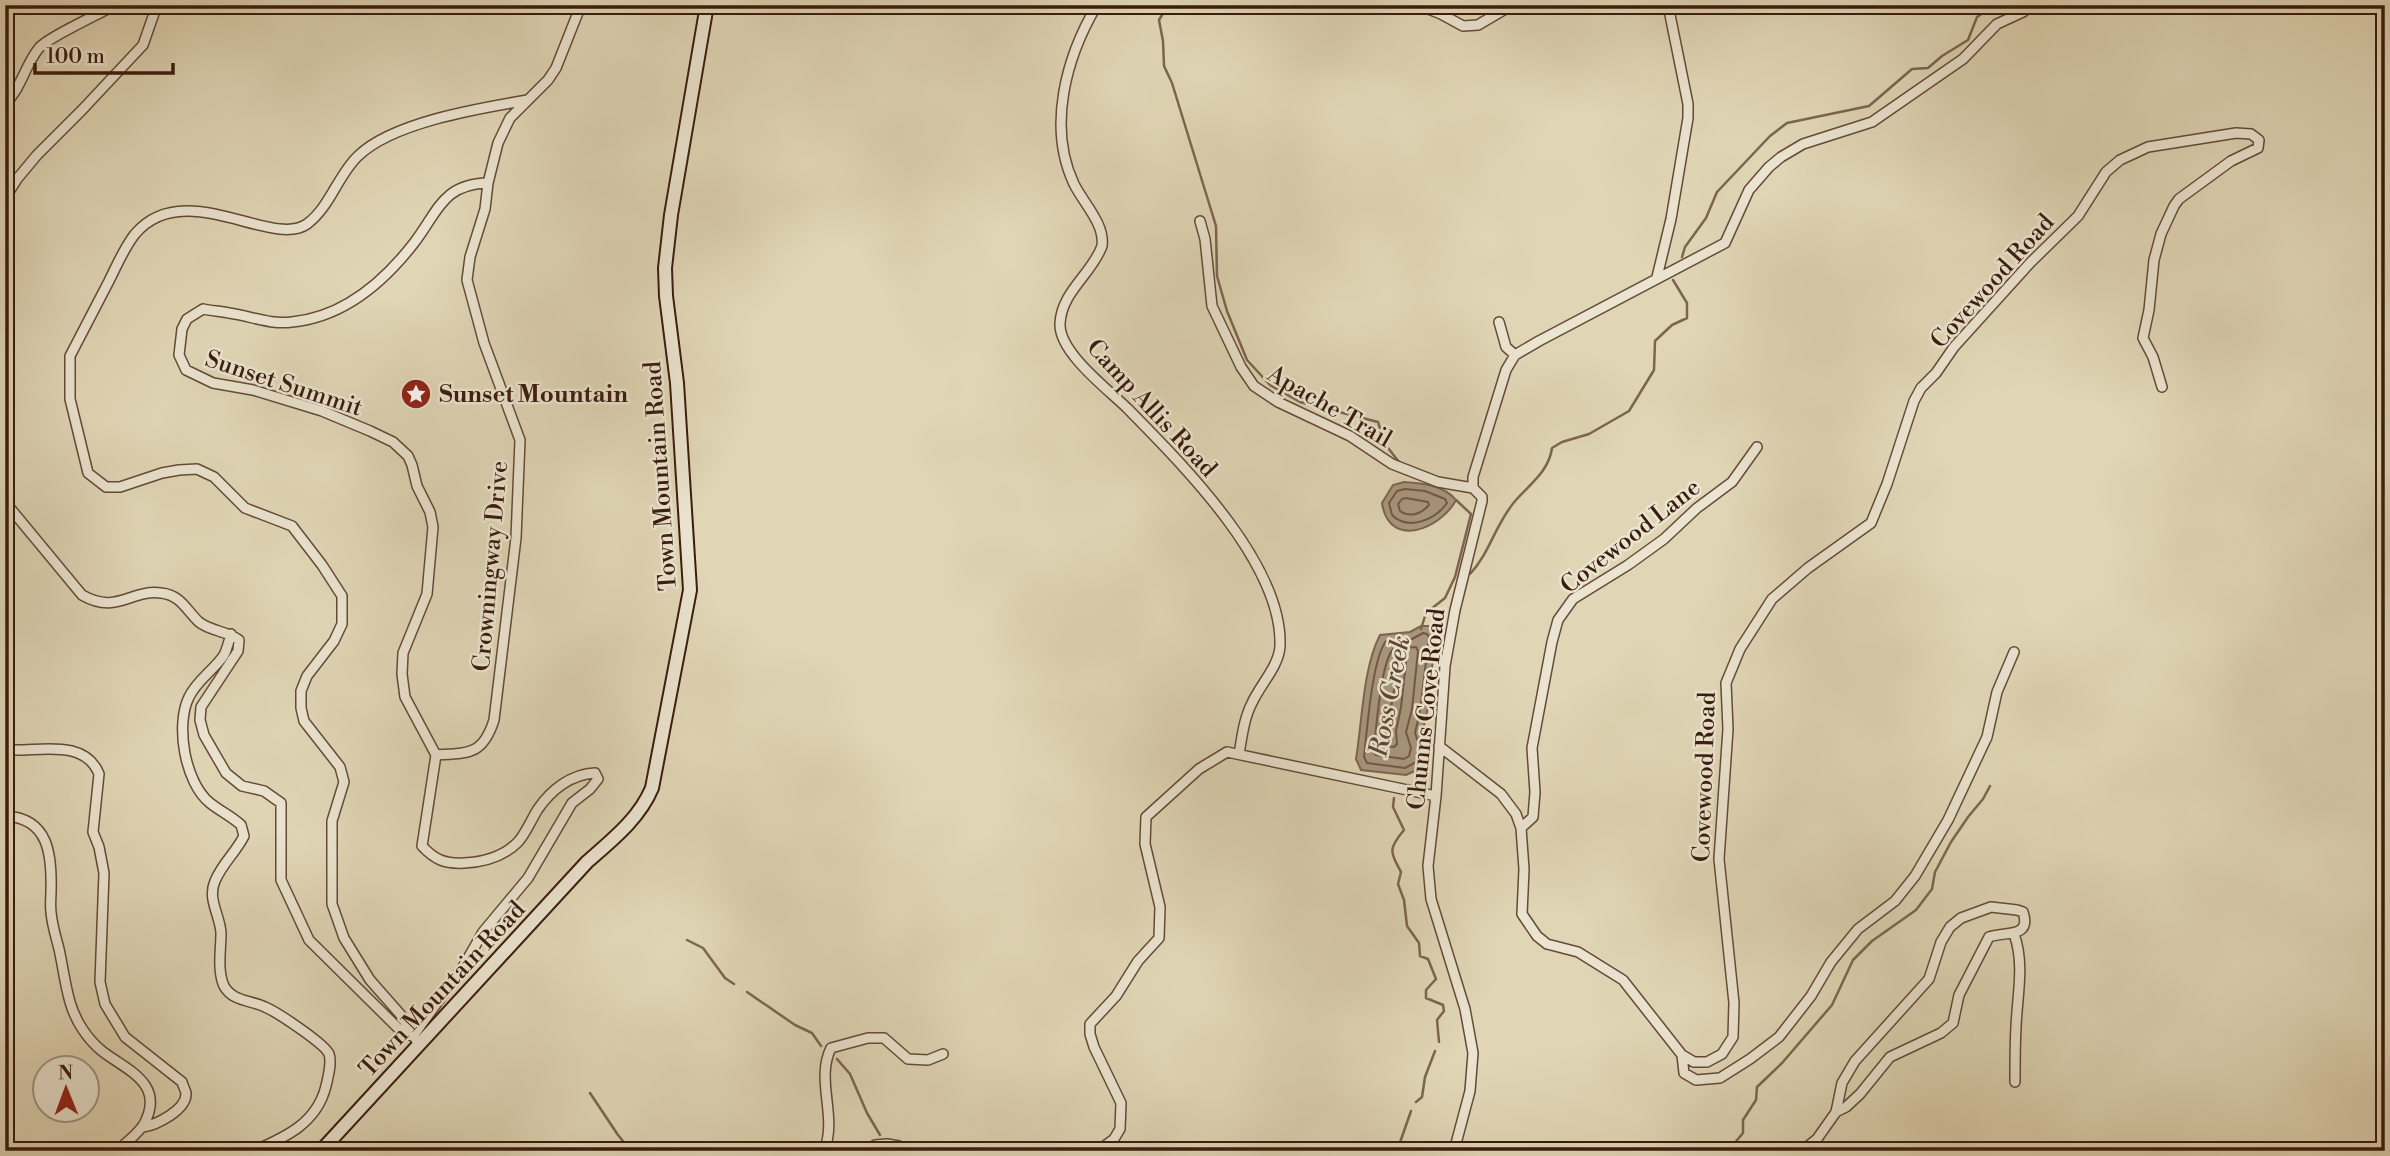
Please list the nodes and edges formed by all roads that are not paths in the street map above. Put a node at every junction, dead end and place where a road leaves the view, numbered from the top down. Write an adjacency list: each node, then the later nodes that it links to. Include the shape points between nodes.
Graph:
1 (115, 5): 11 (street, via 41,45)
2 (157, 5): 13 (street, via 143,45 37,155)
3 (707, 5): 32 (main road, Town Mountain Road, via 665,268 690,590 656,776 637,815)
4 (1097, 5): 26 (street, Camp Allis Road, via 1067,72 1062,127 1073,181 1104,236 1064,305 1060,327 1077,359 1200,486 1265,581 1280,647 1250,705)
5 (1418, 5): 6 (street, via 1470,26)
6 (1513, 5)
7 (1668, 5): 15 (street, via 1688,118)
8 (2029, 5): 15 (street, via 1997,24 1964,59 1872,122 1802,144 1781,157 1749,190 1725,243)
9 (579, 6): 10 (street, via 556,68)
10 (528, 100): 12 (street, via 510,118); 32 (street, via 468,111 377,141 356,157 321,209 295,229 211,212 190,211 153,219 124,251 68,366 70,399 88,473 106,487 197,469 214,477 245,508 292,526 342,596 342,624 301,691 304,721 340,767 344,782 332,821 332,904 350,948)
11 (5, 104)
12 (488, 183): 27 (street, Crowningway Drive, via 467,280 484,343 520,440 516,538 495,720 489,738 465,753); 27 (street, Sunset Summit, via 453,191 443,199 414,243 355,302 315,319 290,323 203,309 187,319 179,342 186,370 199,378 322,411 393,442 408,456 433,527 427,594 403,653 402,674 405,697)
13 (5, 198)
14 (1200, 221): 20 (street, Apache Trail, via 1212,306 1254,386 1403,469 1437,482)
15 (1657, 277): 17 (street)
16 (1499, 322): 17 (street, via 1506,347)
17 (1515, 355): 20 (street, Chunns Cove Road, via 1500,383)
18 (2162, 387): 34 (street, Covewood Road, via 2143,338 2161,234 2179,199 2231,160 2258,148 2259,140 2251,134 2148,147 2106,172 2078,216 1993,302 1921,388 1871,523 1772,598 1740,649 1726,683 1728,729 1719,859 1734,1003 1733,1037 1722,1054 1707,1062 1694,1062)
19 (1757, 447): 30 (street, Covewood Lane, via 1732,482 1655,546 1573,599 1558,620 1532,748 1533,817)
20 (1473, 488): 25 (street, Chunns Cove Road, via 1482,501 1451,631)
21 (5, 502): 22 (street, via 82,595 96,603 112,603 160,592 181,600 200,622)
22 (231, 635): 32 (street, via 239,640 238,651 201,707 204,735 226,773 242,786 264,790 281,803 281,880 309,940 404,1034); 39 (street, via 224,654 199,681 183,713 186,758 197,786 209,802 241,825 244,836 214,883 212,900 221,930 224,985 233,997 266,1007 319,1041 329,1054 317,1110 287,1136)
23 (2014, 652): 34 (street, via 1997,692 1987,737 1948,820 1895,901 1858,929 1779,1037 1751,1059 1720,1078 1696,1080 1684,1073)
24 (5, 744): 37 (street, via 13,750 69,750 96,766 99,774 93,832 104,873 100,982 105,1004 125,1037 182,1082 186,1093 174,1112)
25 (1439, 746): 28 (street, Chunns Cove Road); 30 (street, via 1501,794)
26 (1239, 754): 28 (street); 44 (street, via 1227,751 1199,769 1146,817 1145,844 1160,908 1159,938 1090,1024 1094,1048 1121,1103 1120,1129)
27 (436, 755): 32 (street, via 422,846 447,863 486,862 504,853 519,840 552,793 576,776 594,774 598,779 572,803 528,878 483,932)
28 (1436, 796): 45 (street, Chunns Cove Road, via 1429,883 1473,1054 1470,1091)
29 (5, 816): 37 (street, via 34,824 49,847 50,910 70,1004 89,1038 143,1081 150,1111)
30 (1521, 828): 34 (street, via 1521,914 1547,944 1578,952 1623,980)
31 (2014, 934): 35 (street, via 2019,946 2020,1000); 36 (street, via 1989,937 1959,995 1953,1023 1889,1057 1860,1094); 36 (street, via 2025,920 2017,909 1978,910 1950,927 1929,979 1855,1061 1842,1083)
32 (416, 1040): 40 (main road, Town Mountain Road)
33 (943, 1054): 41 (street, via 928,1060 908,1059 884,1038 831,1048 826,1090 831,1120)
34 (1682, 1055)
35 (2014, 1082)
36 (1836, 1112): 46 (street)
37 (143, 1127): 38 (street)
38 (118, 1151)
39 (254, 1151)
40 (321, 1151)
41 (824, 1151)
42 (871, 1151): 43 (street, via 875,1145 887,1144)
43 (902, 1151)
44 (1098, 1151)
45 (1454, 1151)
46 (1802, 1151)

